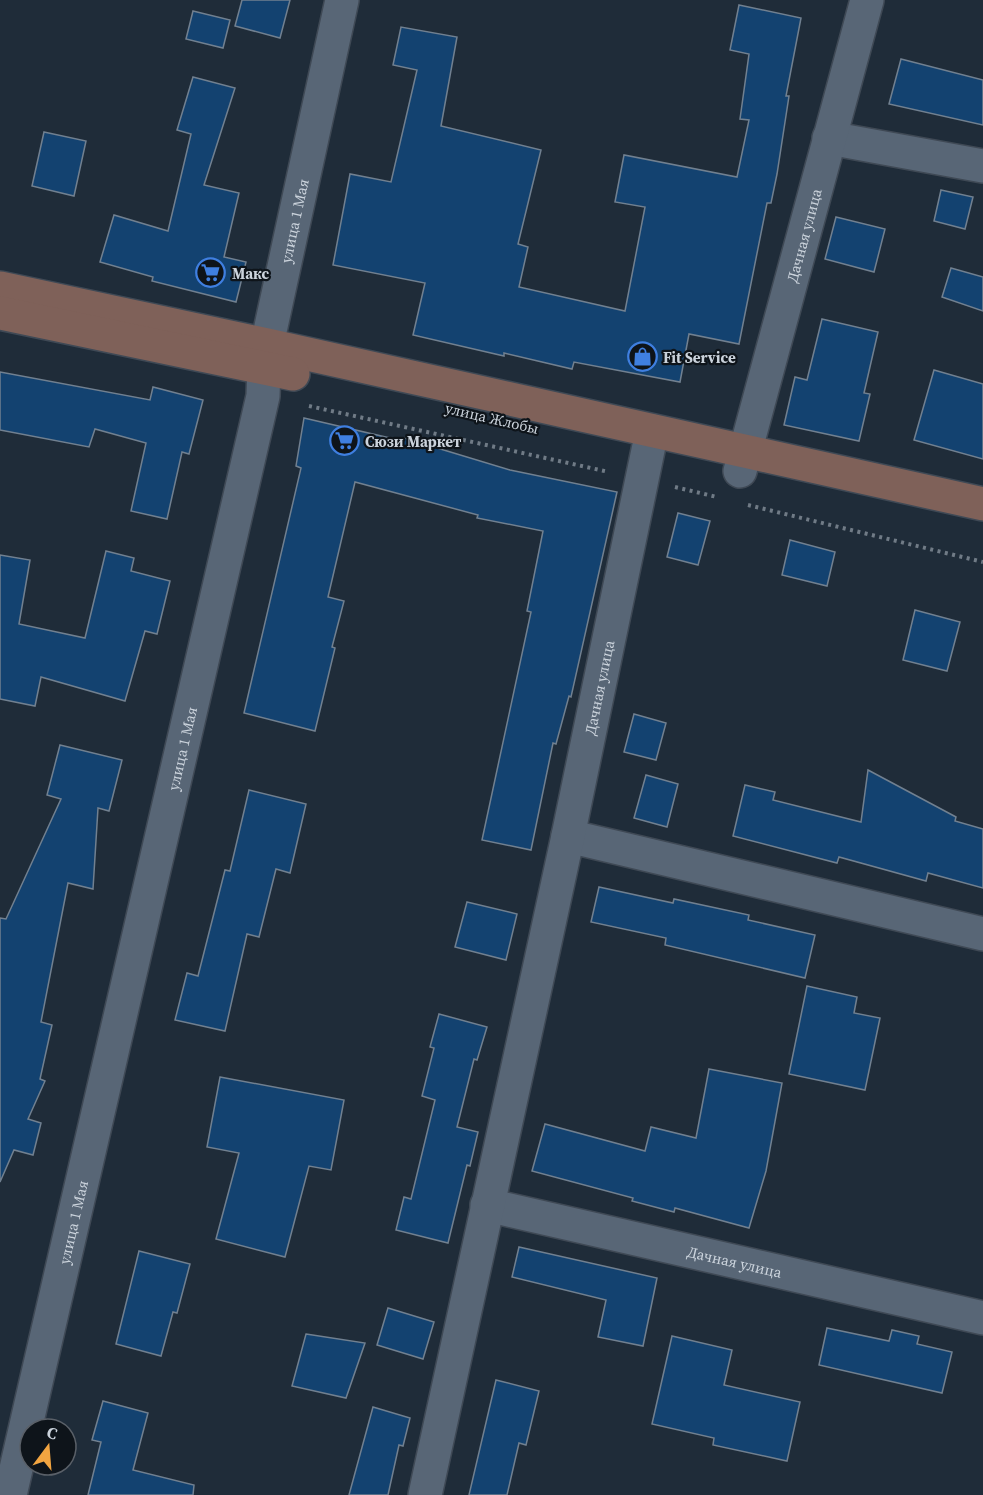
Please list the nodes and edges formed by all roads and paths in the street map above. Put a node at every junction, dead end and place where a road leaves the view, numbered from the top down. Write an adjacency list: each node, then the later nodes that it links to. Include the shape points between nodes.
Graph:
1 (342, 0): 7 (street, улица 1 Мая)
2 (867, 0): 3 (street, Дачная улица)
3 (829, 138): 4 (street); 9 (street, Дачная улица)
4 (983, 166)
5 (0, 288): 7 (main road)
6 (0, 313): 7 (main road, улица Жлобы)
7 (264, 369): 8 (main road, улица Жлобы); 8 (path); 19 (street, улица 1 Мая)
8 (647, 454): 9 (main road, улица Жлобы); 10 (path); 15 (street, Дачная улица)
9 (743, 461): 12 (main road, улица Жлобы); 13 (main road, улица Жлобы)
10 (721, 498)
11 (744, 504): 14 (path)
12 (983, 504)
13 (983, 526)
14 (983, 562)
15 (568, 836): 16 (street); 17 (street, Дачная улица)
16 (983, 934)
17 (487, 1205): 18 (street, Дачная улица); 20 (street, Дачная улица)
18 (983, 1318)
19 (10, 1495)
20 (425, 1495)

